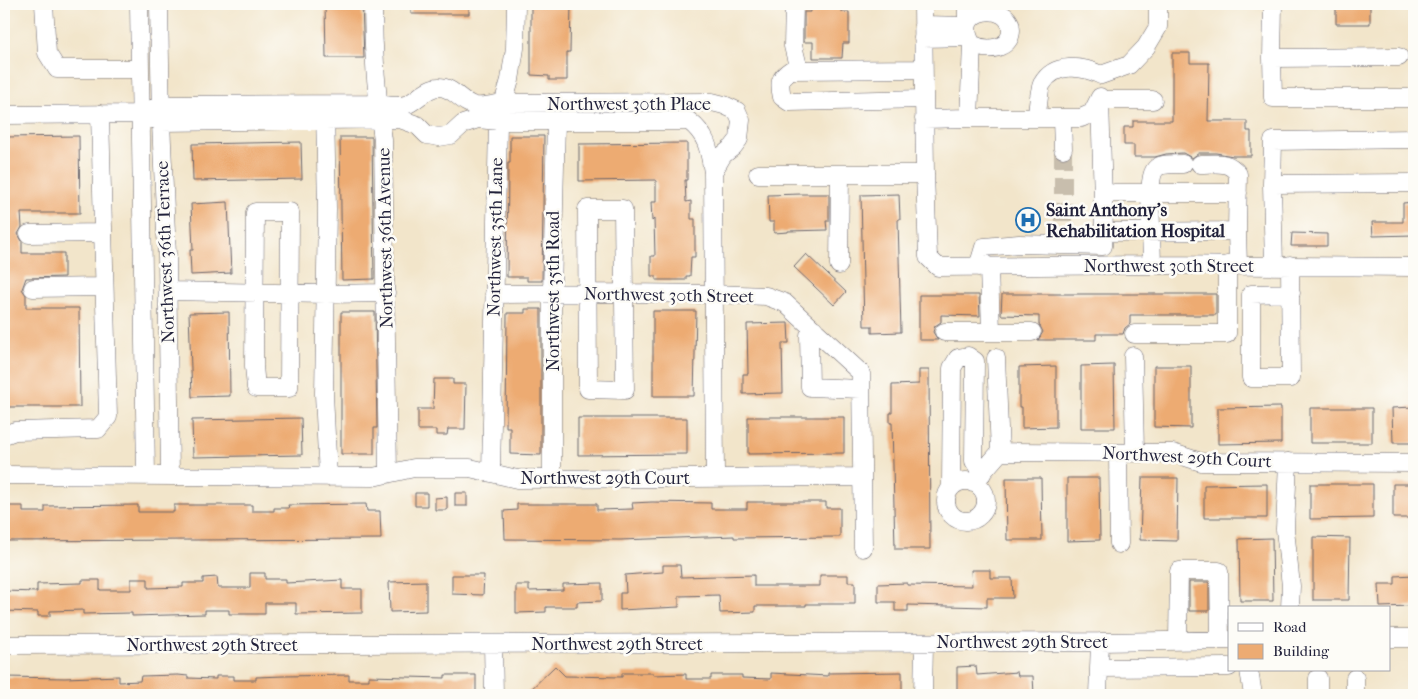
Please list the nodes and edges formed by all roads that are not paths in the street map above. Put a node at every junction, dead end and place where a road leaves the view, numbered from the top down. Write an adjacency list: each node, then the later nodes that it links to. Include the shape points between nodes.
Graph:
1 (44, 4): 16 (street, via 47,53 57,69)
2 (139, 4): 16 (street, Northwest 36th Terrace)
3 (159, 4): 28 (street, Northwest 36th Terrace)
4 (516, 4): 24 (street, Northwest 35th Lane, via 515,48)
5 (794, 4): 17 (street, via 793,46)
6 (923, 4): 11 (street)
7 (967, 4): 12 (street)
8 (1158, 4): 18 (street, via 1158,28 1146,47 1129,65)
9 (1273, 4): 14 (street)
10 (373, 12): 27 (street, Northwest 36th Avenue)
11 (923, 31): 12 (street); 15 (street)
12 (969, 36): 32 (street)
13 (1399, 57): 14 (street)
14 (1272, 58): 19 (street, via 1273,98)
15 (923, 68): 17 (street); 20 (street)
16 (140, 69): 30 (street, Northwest 36th Terrace)
17 (799, 70): 20 (street, via 791,70 781,80 782,96 789,102)
18 (1101, 75): 21 (street); 33 (street, via 1082,68 1053,71 1041,84)
19 (1414, 98)
20 (924, 100): 34 (street)
21 (1100, 100): 22 (street); 35 (street, via 1092,113 1080,118); 55 (street)
22 (1153, 100)
23 (712, 102): 25 (street, Northwest 30th Place); 37 (street, via 700,120); 41 (street, Northwest 30th Place, via 738,111 741,120 739,139 722,155)
24 (504, 103): 25 (street, Northwest 30th Place); 27 (street, Northwest 30th Place, via 475,106 439,87 409,104); 38 (street, Northwest 35th Lane)
25 (554, 103): 36 (street, Northwest 35th Road)
26 (325, 112): 27 (street, Northwest 30th Place); 28 (street, Northwest 30th Place); 75 (street)
27 (379, 112): 38 (street, Northwest 30th Place, via 417,125 427,135 439,138 451,135 463,124 478,119); 71 (street, Northwest 36th Avenue, via 383,140)
28 (161, 113): 30 (street, Northwest 30th Place); 57 (street, Northwest 36th Terrace)
29 (100, 114): 30 (street); 31 (street); 52 (street)
30 (141, 114): 56 (street, Northwest 36th Terrace)
31 (4, 115)
32 (969, 118): 33 (street); 34 (street)
33 (1036, 118): 35 (street)
34 (924, 119): 44 (street)
35 (1062, 119): 40 (street)
36 (556, 121): 37 (street, Northwest 30th Place); 38 (street, Northwest 30th Place); 72 (street, Northwest 35th Road)
37 (689, 121): 41 (street, Northwest 30th Place, via 700,129 709,146)
38 (498, 122): 76 (street, Northwest 35th Lane)
39 (1414, 139): 46 (street, via 1273,141)
40 (1062, 149)
41 (713, 172): 77 (street)
42 (758, 174): 43 (street)
43 (840, 174): 44 (street); 58 (street)
44 (924, 174): 64 (street, Northwest 30th Street, via 928,257 938,267)
45 (1414, 182): 46 (street)
46 (1272, 184): 63 (street)
47 (1114, 193): 48 (street)
48 (1150, 193): 49 (street); 49 (street, via 1151,176 1162,164 1224,164 1233,167 1238,174); 50 (street)
49 (1238, 193): 51 (street)
50 (1152, 231): 51 (street); 55 (street); 61 (street)
51 (1237, 231): 62 (street)
52 (103, 233): 53 (street); 66 (street)
53 (29, 234)
54 (1063, 239): 55 (street); 59 (street); 64 (street, via 984,247)
55 (1104, 239): 60 (street)
56 (143, 254): 57 (street); 95 (street, Northwest 36th Terrace)
57 (167, 255): 68 (street, Northwest 36th Terrace)
58 (839, 265)
59 (1061, 266): 60 (street, Northwest 30th Street); 64 (street, Northwest 30th Street)
60 (1104, 266): 61 (street, Northwest 30th Street)
61 (1152, 266): 62 (street, Northwest 30th Street)
62 (1232, 266): 63 (street, Northwest 30th Street); 83 (street, via 1227,334)
63 (1282, 266): 65 (street, Northwest 30th Street); 78 (street)
64 (983, 267): 81 (street)
65 (1414, 267)
66 (104, 287): 67 (street); 87 (street, via 108,417 98,429 15,431)
67 (32, 288)
68 (168, 291): 69 (street); 96 (street, Northwest 36th Terrace)
69 (255, 292): 70 (street); 70 (street, via 255,212 290,212); 70 (street, via 256,388 289,388)
70 (290, 292): 75 (street)
71 (386, 293): 75 (street); 93 (street, Northwest 36th Avenue)
72 (552, 293): 73 (street, Northwest 30th Street); 76 (street, Northwest 30th Street); 100 (street, Northwest 35th Road)
73 (588, 293): 74 (street, Northwest 30th Street); 74 (street, via 587,209 623,209); 74 (street, via 588,389 625,390)
74 (624, 293): 77 (street, Northwest 30th Street)
75 (326, 294): 97 (street, via 324,394)
76 (494, 294): 92 (street, Northwest 35th Lane)
77 (714, 294): 79 (street, Northwest 30th Street, via 766,296 785,303); 99 (street)
78 (1291, 294): 78 (street, via 1291,378 1251,378 1251,294)
79 (814, 329): 86 (street, Northwest 30th Street, via 861,373); 86 (street, via 809,335 810,387)
80 (944, 332): 81 (street)
81 (991, 332): 82 (street)
82 (1032, 332)
83 (1134, 334)
84 (1133, 356): 89 (street)
85 (996, 358): 88 (street)
86 (862, 388): 98 (street, Northwest 30th Street)
87 (4, 435)
88 (1000, 452): 89 (street, Northwest 29th Court); 101 (street)
89 (1127, 453): 90 (street, Northwest 29th Court, via 1173,454 1201,462); 103 (street)
90 (1288, 462): 91 (street, Northwest 29th Court); 105 (street, via 1285,529)
91 (1414, 463)
92 (491, 473): 93 (street, Northwest 29th Court, via 470,468 414,468); 100 (street, Northwest 29th Court, via 516,479)
93 (388, 474): 97 (street, Northwest 29th Court)
94 (4, 475): 95 (street)
95 (146, 476): 96 (street)
96 (170, 476): 97 (street, Northwest 29th Court)
97 (328, 477)
98 (862, 477): 99 (street, Northwest 29th Court); 104 (street, Northwest 30th Street)
99 (715, 478): 100 (street, Northwest 29th Court)
100 (552, 479)
101 (977, 479): 102 (street); 102 (street, via 985,501 980,515 973,519 958,520 947,509 947,494); 102 (street, via 974,460 974,361 968,356 958,358 952,368)
102 (951, 488)
103 (1119, 544)
104 (863, 548)
105 (1290, 606)
106 (1390, 638): 107 (street)
107 (1414, 638)
108 (1225, 640): 109 (street, Northwest 29th Street); 109 (street, via 1219,571 1179,571)
109 (1178, 641): 110 (street, Northwest 29th Street)
110 (1100, 642): 111 (street, Northwest 29th Street); 115 (street)
111 (924, 643): 112 (street, Northwest 29th Street); 120 (street)
112 (493, 644): 113 (street, Northwest 29th Street); 119 (street)
113 (4, 645)
114 (1228, 667): 115 (street)
115 (1099, 668): 121 (street)
116 (1249, 672): 122 (street)
117 (1318, 678): 123 (street)
118 (1355, 678): 124 (street)
119 (494, 695)
120 (923, 695)
121 (1098, 695)
122 (1253, 695)
123 (1318, 695)
124 (1355, 695)

